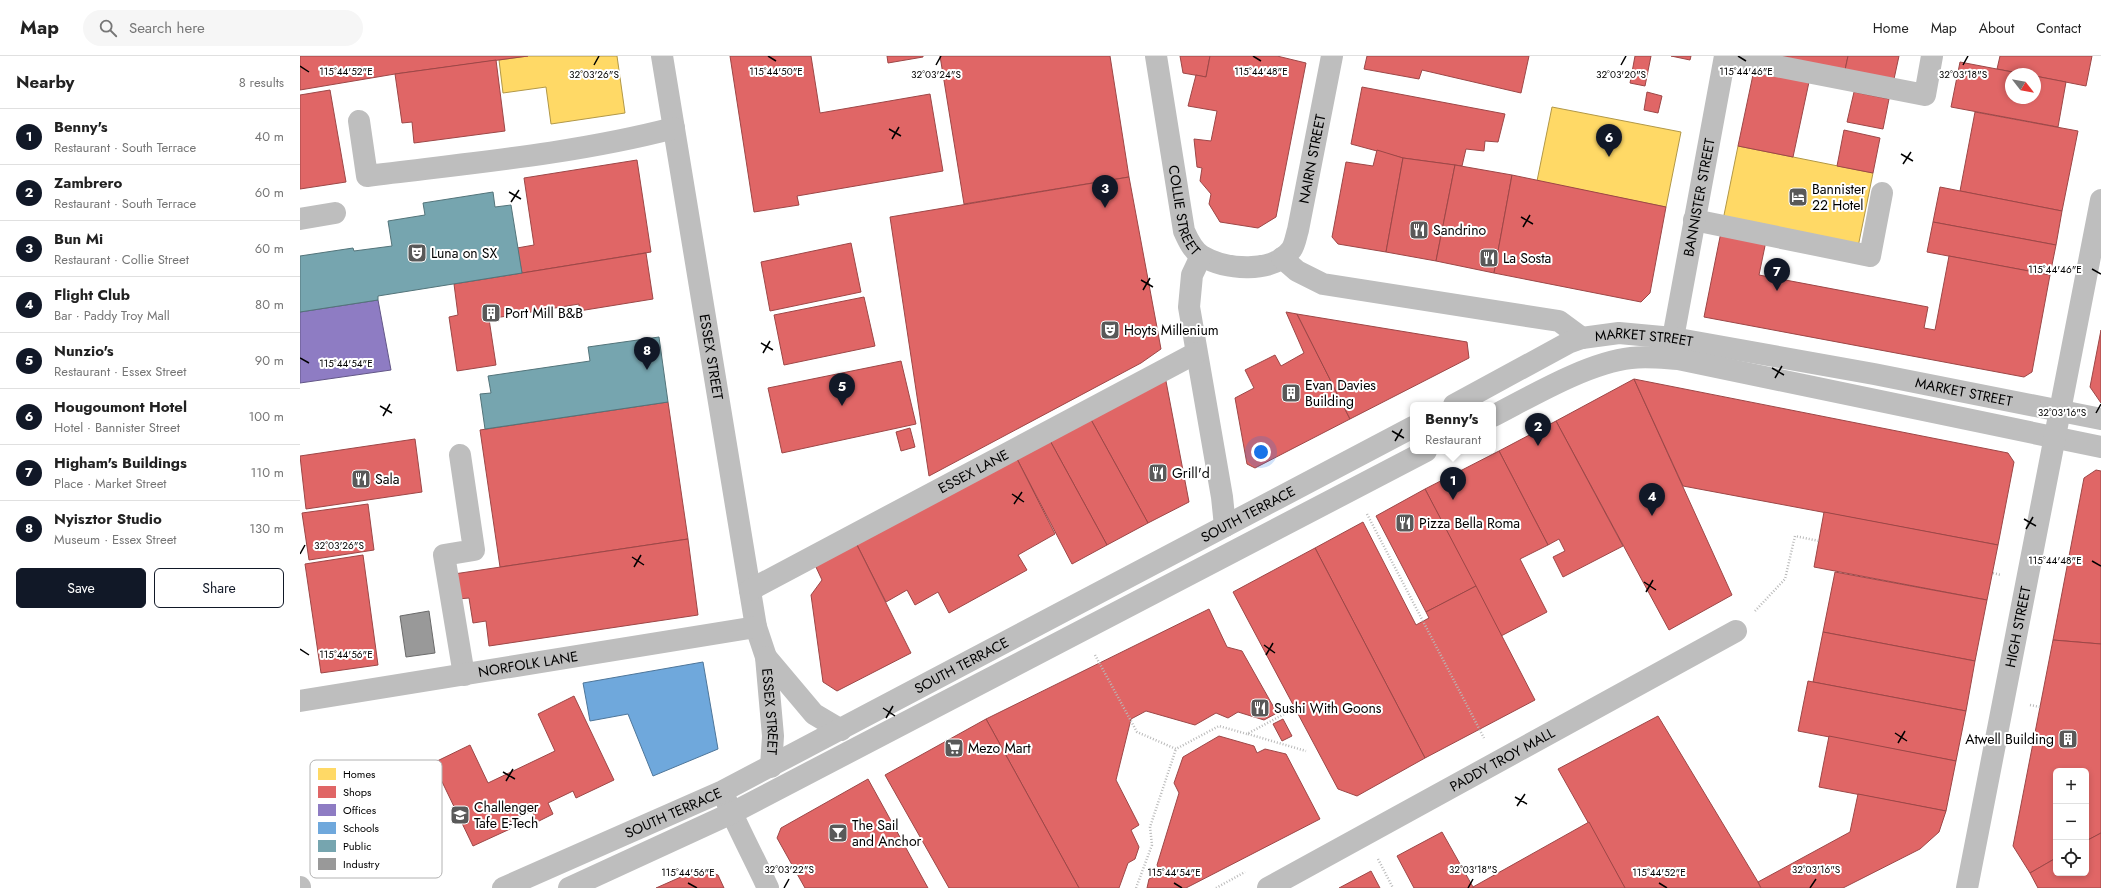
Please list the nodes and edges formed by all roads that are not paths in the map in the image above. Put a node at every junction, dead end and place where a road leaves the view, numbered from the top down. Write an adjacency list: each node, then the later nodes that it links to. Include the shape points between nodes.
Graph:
1 (662, 56): 7 (street, ESSEX STREET)
2 (1156, 56): 13 (street, COLLIE STREET, via 1184,231)
3 (1332, 56): 14 (street, NAIRN STREET, via 1298,230 1292,249)
4 (1725, 56): 5 (street, via 1925,94); 12 (street, BANNISTER STREET)
5 (1932, 56)
6 (360, 121): 7 (street, via 367,176 519,157 637,138)
7 (674, 128): 28 (street, ESSEX STREET)
8 (1882, 193): 12 (street, via 1870,256)
9 (2101, 200): 19 (street, HIGH STREET)
10 (335, 213): 11 (street)
11 (300, 219)
12 (1694, 220): 16 (street, BANNISTER STREET)
13 (1201, 256): 14 (street, via 1219,263 1243,267 1263,266); 17 (street, COLLIE STREET, via 1192,275 1189,307)
14 (1282, 258): 15 (street, MARKET STREET, via 1297,271 1323,284 1559,321)
15 (1582, 338): 16 (street, MARKET STREET, via 1619,333); 18 (street, via 1568,343)
16 (1673, 338): 19 (street, MARKET STREET)
17 (1196, 353): 27 (street, COLLIE STREET, via 1222,496); 28 (street, ESSEX LANE)
18 (1460, 402)
19 (2060, 411): 21 (street, MARKET STREET); 23 (street, HIGH STREET)
20 (1496, 414): 23 (street, MARKET STREET, via 1559,382 1610,363 1631,358 1678,359)
21 (2101, 419)
22 (1410, 429): 27 (street, SOUTH TERRACE)
23 (2055, 438): 24 (street, MARKET STREET); 42 (street, HIGH STREET)
24 (2101, 447)
25 (1420, 454): 37 (street, SOUTH TERRACE)
26 (460, 455): 32 (street, via 474,550 444,555)
27 (1225, 526): 34 (street, SOUTH TERRACE)
28 (750, 590): 29 (street, ESSEX STREET)
29 (756, 627): 31 (street, ESSEX STREET); 32 (street, NORFOLK LANE)
30 (1736, 631): 41 (street, PADDY TROY MALL)
31 (766, 657): 34 (street, ESSEX STREET, via 814,714); 35 (street, ESSEX STREET, via 773,736)
32 (464, 675): 33 (street, NORFOLK LANE)
33 (300, 701)
34 (841, 730): 35 (street, SOUTH TERRACE)
35 (771, 767): 36 (street, SOUTH TERRACE)
36 (723, 791): 37 (street); 38 (street, SOUTH TERRACE)
37 (732, 813): 39 (street, SOUTH TERRACE); 40 (street)
38 (503, 888)
39 (569, 888)
40 (768, 888)
41 (1268, 888)
42 (1967, 888)

